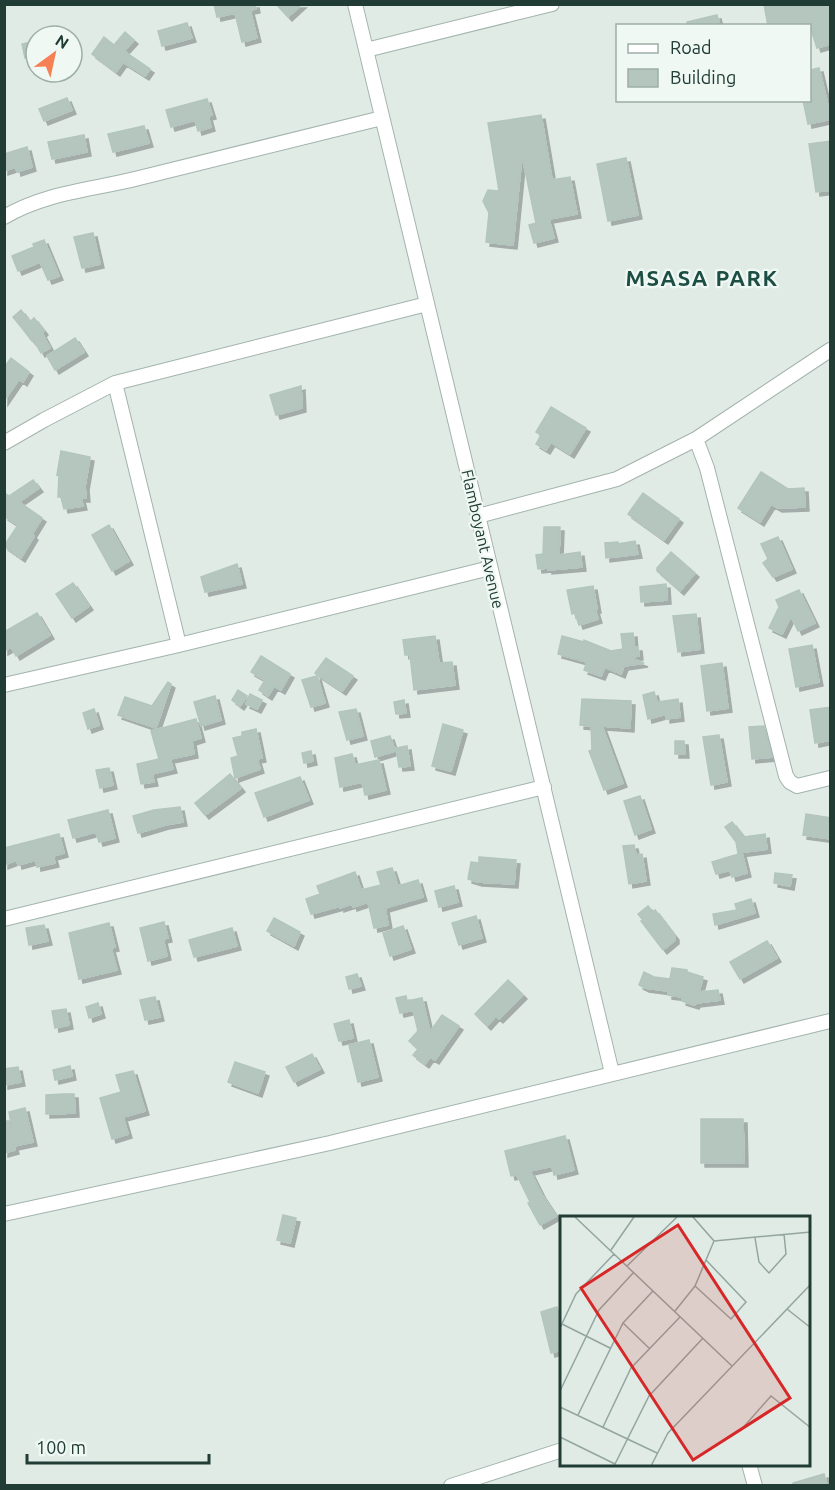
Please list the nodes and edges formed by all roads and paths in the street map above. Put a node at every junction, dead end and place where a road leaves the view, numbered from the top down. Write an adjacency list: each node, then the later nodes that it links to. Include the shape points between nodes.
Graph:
1 (355, 4): 3 (street, Flamboyant Avenue)
2 (552, 4): 3 (street)
3 (366, 50): 4 (street, Flamboyant Avenue)
4 (382, 118): 5 (street, via 50,197); 6 (street, Flamboyant Avenue)
5 (4, 217)
6 (428, 304): 8 (street); 11 (street, Flamboyant Avenue)
7 (831, 350): 9 (street)
8 (115, 383): 10 (street); 13 (street)
9 (696, 440): 11 (street, via 617,479); 15 (street, via 707,468 786,776 797,786)
10 (4, 443)
11 (478, 516): 12 (street, Flamboyant Avenue)
12 (490, 568): 13 (street); 16 (street, Flamboyant Avenue)
13 (179, 645): 14 (street)
14 (4, 685)
15 (831, 778)
16 (544, 787): 17 (street); 19 (street, Flamboyant Avenue)
17 (4, 919)
18 (831, 1021): 19 (street)
19 (612, 1073): 20 (street, via 330,1143)
20 (4, 1214)
21 (560, 1451): 23 (street)
22 (750, 1466): 24 (street)
23 (451, 1485)
24 (755, 1485)

